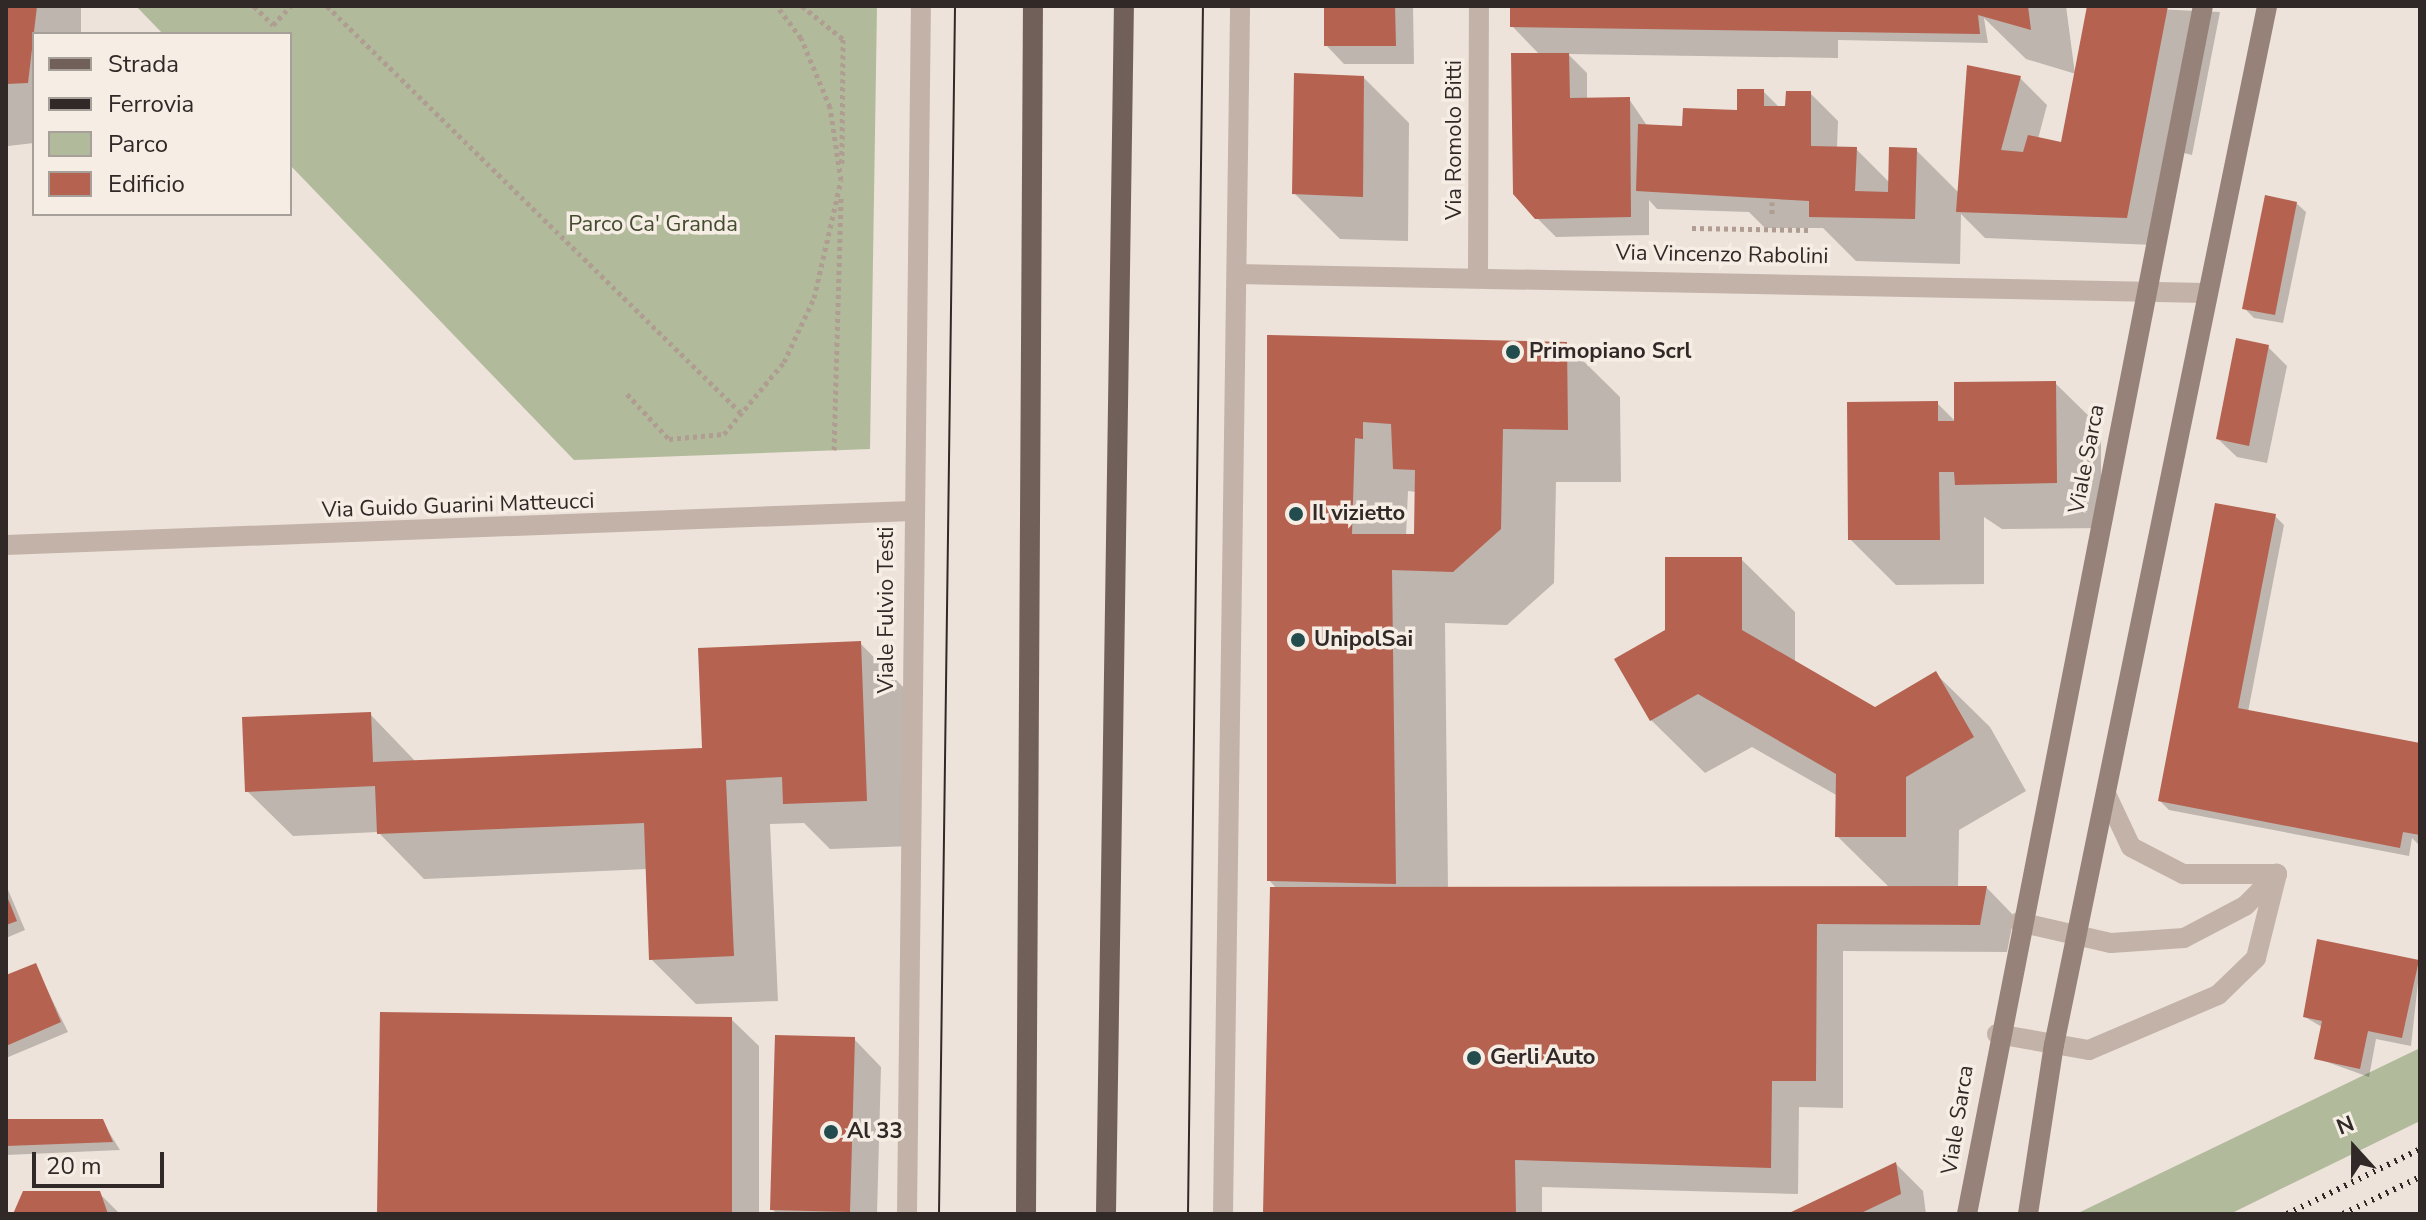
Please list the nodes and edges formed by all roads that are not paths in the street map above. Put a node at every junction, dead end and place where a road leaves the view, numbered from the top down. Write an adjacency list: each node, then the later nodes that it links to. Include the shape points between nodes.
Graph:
1 (921, 6): 12 (street, Viale Fulvio Testi)
2 (1033, 6): 21 (main road)
3 (1124, 6): 22 (main road)
4 (1240, 6): 8 (street)
5 (1479, 6): 9 (street, Via Romolo Bitti)
6 (2203, 6): 10 (street, Viale Sarca)
7 (2267, 6): 11 (street)
8 (1237, 274): 9 (street, Via Vincenzo Rabolini); 23 (street)
9 (1478, 274): 10 (street, Via Vincenzo Rabolini)
10 (2145, 289): 11 (street, Via Vincenzo Rabolini); 16 (street, Viale Sarca)
11 (2206, 293): 14 (street)
12 (912, 511): 13 (street, Via Guido Guarini Matteucci); 20 (street, Viale Fulvio Testi)
13 (6, 545)
14 (2107, 796): 15 (street, via 2131,847 2183,874); 17 (street)
15 (2277, 874): 17 (street, via 2245,906 2184,938); 19 (street, via 2256,958 2218,995 2089,1050)
16 (2019, 922): 17 (street); 18 (street, Viale Sarca)
17 (2077, 938): 19 (street)
18 (1997, 1034): 19 (street); 24 (street, Viale Sarca)
19 (2054, 1045): 25 (street)
20 (907, 1214)
21 (1026, 1214)
22 (1106, 1214)
23 (1223, 1214)
24 (1967, 1214)
25 (2028, 1214)

